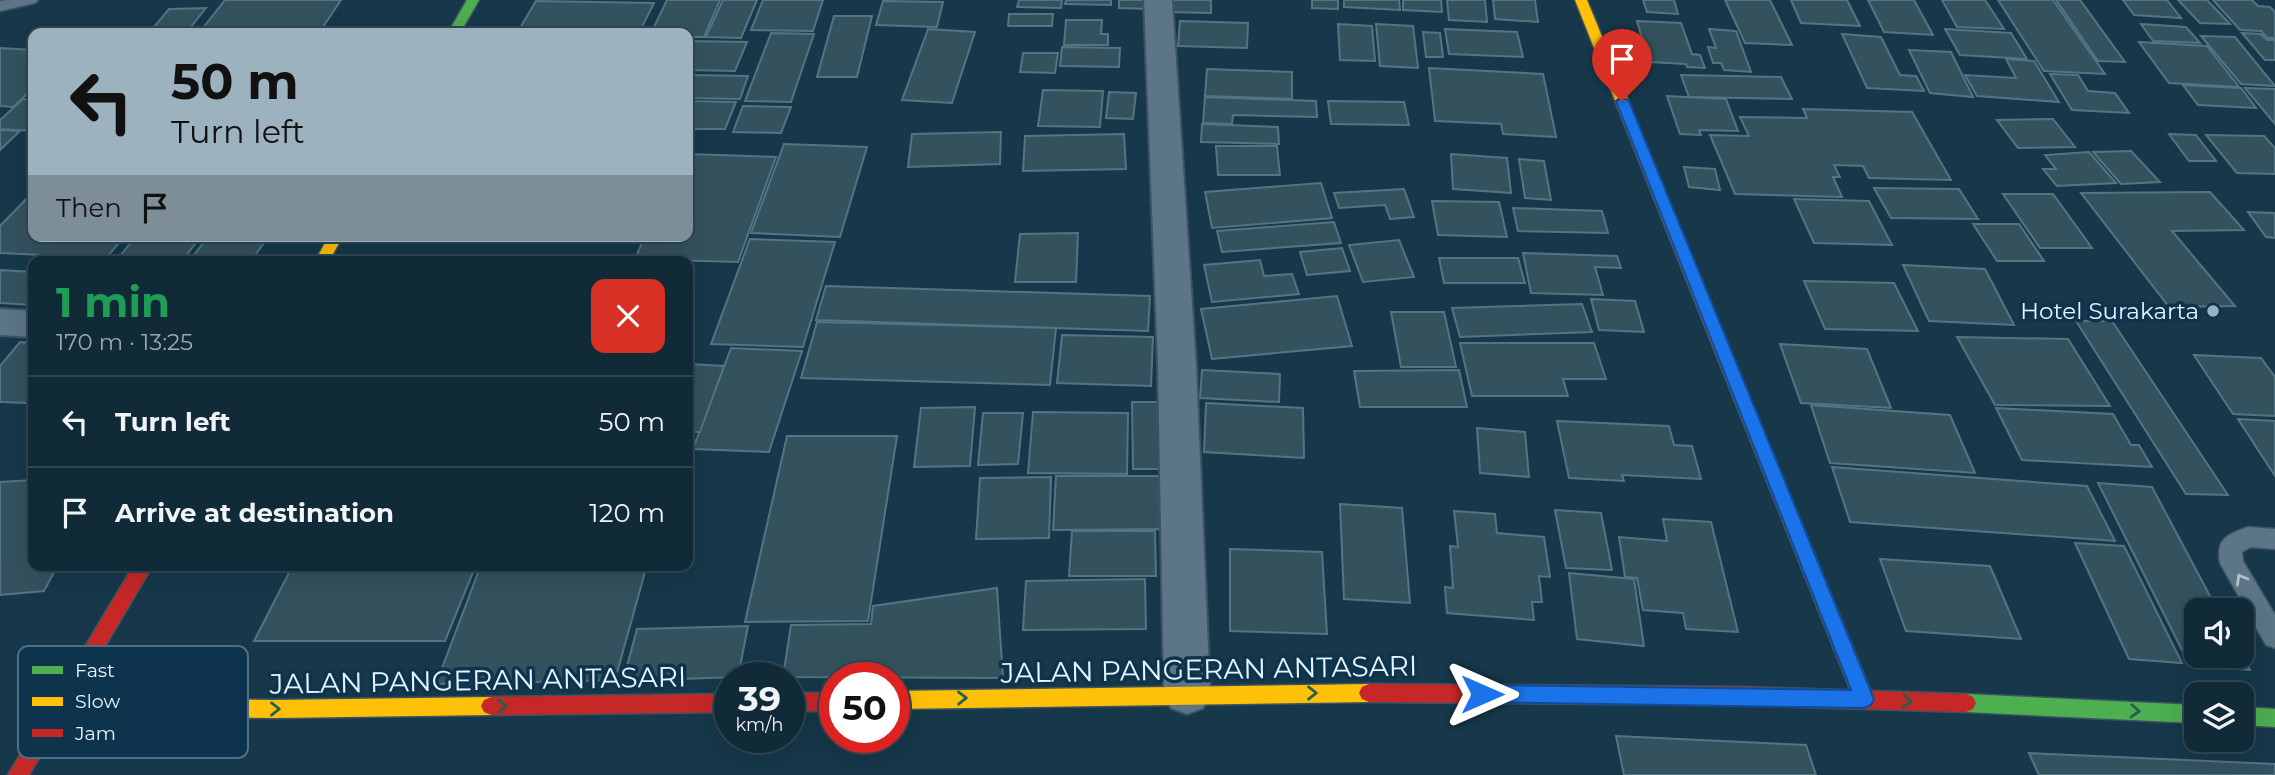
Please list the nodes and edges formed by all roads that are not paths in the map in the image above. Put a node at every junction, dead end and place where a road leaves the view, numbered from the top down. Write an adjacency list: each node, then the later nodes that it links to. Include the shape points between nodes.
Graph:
1 (30, 0): 5 (lane)
2 (473, 0): 6 (main road)
3 (1158, 0): 13 (street, via 1177,365)
4 (1581, 0): 14 (main road)
5 (0, 6)
6 (457, 28)
7 (0, 322): 8 (street)
8 (28, 324)
9 (2275, 539): 11 (lane, one-way to 9, via 2232,564 2229,548 2248,537)
10 (140, 571): 12 (main road)
11 (2275, 638)
12 (96, 646)
13 (1187, 693): 14 (main road, JALAN PANGERAN ANTASARI, one-way to 14); 15 (main road, JALAN PANGERAN ANTASARI, one-way to 13)
14 (1864, 699): 18 (main road, JALAN PANGERAN ANTASARI, one-way to 18)
15 (910, 700)
16 (714, 703): 17 (main road, JALAN PANGERAN ANTASARI, one-way to 16)
17 (248, 709)
18 (2184, 713)
19 (2254, 717): 20 (main road)
20 (2275, 718)
21 (28, 758): 22 (main road)
22 (18, 775)

